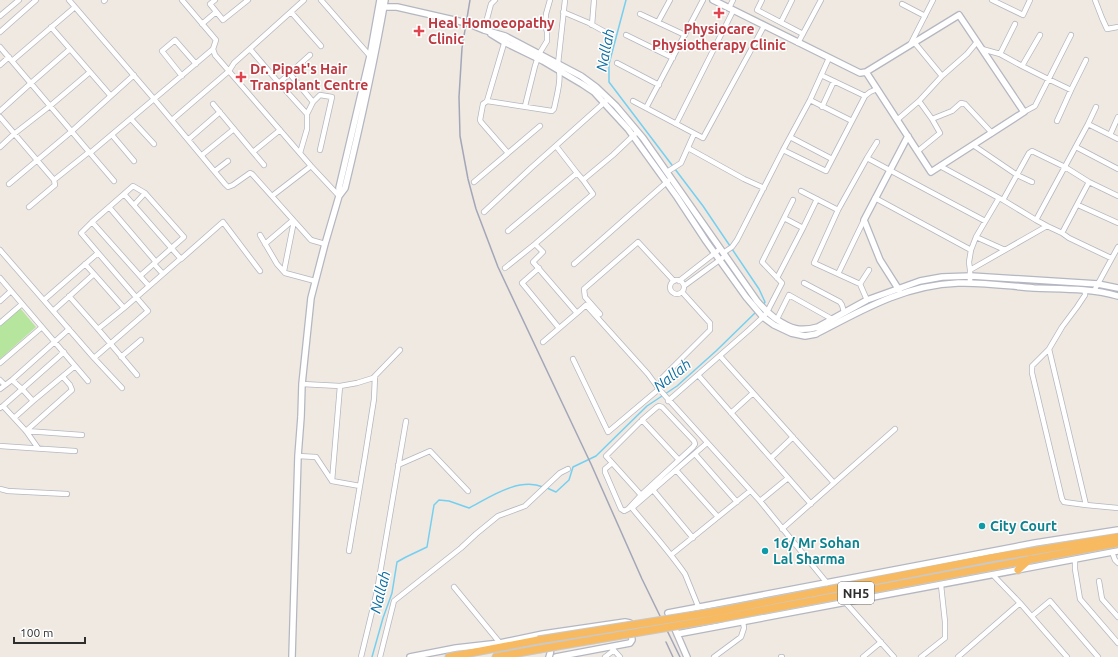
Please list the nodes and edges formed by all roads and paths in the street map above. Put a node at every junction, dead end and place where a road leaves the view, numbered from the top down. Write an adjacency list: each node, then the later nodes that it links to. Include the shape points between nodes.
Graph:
1 (19, 0): 34 (street)
2 (36, 0): 45 (street)
3 (70, 0): 27 (street)
4 (182, 0): 38 (street)
5 (215, 0): 30 (street, via 210,4)
6 (248, 0): 30 (street, via 223,20)
7 (304, 0): 31 (street)
8 (321, 0): 65 (street)
9 (380, 0): 28 (street)
10 (385, 0): 28 (street)
11 (495, 0): 44 (street)
12 (550, 0): 66 (street, via 545,24 546,41)
13 (565, 0): 32 (street)
14 (594, 0): 40 (street)
15 (670, 0): 36 (street)
16 (703, 0): 49 (street)
17 (713, 0): 29 (street)
18 (733, 0): 29 (street)
19 (762, 0): 37 (street, via 757,10)
20 (792, 0): 37 (street)
21 (821, 0): 47 (street)
22 (933, 0): 35 (street)
23 (992, 0): 24 (street, via 1022,15)
24 (1030, 0)
25 (1095, 0): 43 (street, via 1107,29)
26 (902, 4): 35 (street)
27 (75, 7): 42 (street); 81 (street)
28 (381, 7): 44 (street, via 398,7 467,23); 65 (street); 178 (street, via 372,71 345,188)
29 (731, 9): 41 (street); 119 (street)
30 (216, 12): 38 (street)
31 (291, 12): 57 (street); 59 (street)
32 (563, 12): 40 (street); 73 (street)
33 (640, 14): 36 (street)
34 (0, 16)
35 (925, 16): 56 (street)
36 (658, 22): 49 (street)
37 (781, 22): 47 (street)
38 (202, 24): 61 (street, via 216,40)
39 (1015, 24): 63 (street)
40 (592, 25): 46 (street)
41 (764, 26): 55 (street); 128 (street, via 703,138)
42 (51, 27): 60 (street); 69 (street)
43 (1118, 27)
44 (484, 30): 52 (street); 53 (street)
45 (0, 32)
46 (607, 33)
47 (803, 34): 55 (street)
48 (626, 35): 67 (street)
49 (685, 35): 67 (street)
50 (1040, 35): 75 (street)
51 (1070, 35): 85 (street)
52 (505, 36): 53 (street); 66 (street)
53 (504, 42): 66 (street); 96 (street)
54 (977, 42): 56 (street, via 959,15); 62 (street); 84 (street)
55 (798, 43): 68 (street)
56 (912, 44): 79 (street); 84 (street)
57 (321, 46)
58 (0, 47): 69 (street)
59 (250, 48): 76 (street); 88 (street)
60 (70, 49): 77 (street); 87 (street)
61 (213, 49): 72 (street); 76 (street)
62 (982, 49): 63 (street); 109 (street)
63 (1000, 54): 75 (street)
64 (310, 55): 80 (street)
65 (370, 56): 178 (street)
66 (538, 56): 73 (street); 78 (street); 103 (street)
67 (673, 58): 89 (street)
68 (829, 58): 79 (street, via 860,73); 82 (street)
69 (10, 59): 74 (street); 87 (street)
70 (1086, 60): 91 (street)
71 (617, 63): 89 (street)
72 (196, 64): 83 (street); 83 (street, via 175,40 162,52)
73 (558, 64): 78 (street); 97 (street, via 587,81)
74 (0, 65)
75 (1022, 66): 85 (street)
76 (229, 71): 115 (street); 123 (street)
77 (90, 72): 92 (street); 102 (street)
78 (560, 72): 97 (street); 103 (street, via 554,109 552,111)
79 (866, 72): 90 (street)
80 (290, 74): 88 (street); 100 (street)
81 (134, 75): 92 (street); 94 (street)
82 (821, 75): 86 (street); 95 (street)
83 (182, 76): 94 (street)
84 (942, 76): 99 (street)
85 (1048, 80): 91 (street); 109 (street, via 1035,106)
86 (834, 81): 93 (street); 104 (street)
87 (31, 83): 102 (street); 107 (street)
88 (279, 83): 110 (street)
89 (659, 84): 106 (street)
90 (877, 89): 93 (street); 116 (street)
91 (1072, 90): 117 (street)
92 (110, 96): 124 (street)
93 (865, 96): 118 (street)
94 (154, 99): 113 (street); 115 (street)
95 (810, 100): 104 (street); 132 (street)
96 (487, 101): 103 (street); 148 (street, via 483,104 480,122)
97 (607, 101): 127 (street); 138 (street)
98 (633, 101): 106 (street)
99 (918, 101): 114 (street); 116 (street)
100 (313, 102): 110 (street); 142 (street, via 320,95 332,97)
101 (213, 104): 108 (street)
102 (50, 106): 124 (street); 126 (street)
103 (526, 106)
104 (822, 107): 118 (street)
105 (1096, 107): 120 (street)
106 (646, 108): 119 (street)
107 (0, 112)
108 (220, 112): 122 (street); 134 (street)
109 (1024, 112): 125 (street)
110 (307, 114): 147 (street, via 307,129)
111 (0, 117): 126 (street)
112 (1118, 117): 130 (street)
113 (131, 118): 129 (street); 136 (street)
114 (932, 119): 125 (street, via 965,104); 144 (street, via 940,133)
115 (172, 120): 134 (street)
116 (897, 120): 131 (street)
117 (1057, 120)
118 (852, 121): 151 (street)
119 (676, 124): 128 (street)
120 (1088, 124): 130 (street); 140 (street)
121 (540, 126): 148 (street)
122 (234, 129): 145 (street); 149 (street)
123 (280, 130): 145 (street); 147 (street)
124 (72, 131): 146 (street); 152 (street)
125 (992, 133): 137 (street)
126 (14, 134): 139 (street); 152 (street)
127 (635, 134): 162 (street); 166 (street); 167 (street)
128 (694, 134): 141 (street)
129 (112, 135): 146 (street); 153 (street)
130 (1110, 135): 133 (street)
131 (908, 136): 144 (street); 160 (street)
132 (790, 137): 143 (street); 151 (street)
133 (1118, 138)
134 (189, 139): 149 (street)
135 (877, 142): 150 (street)
136 (154, 144)
137 (973, 145): 157 (street); 164 (street)
138 (556, 146): 163 (street); 189 (street)
139 (0, 147)
140 (1076, 147): 158 (street); 159 (street)
141 (688, 148): 162 (street, via 682,163); 173 (street)
142 (320, 150)
143 (783, 150): 151 (street, via 824,171); 173 (street)
144 (918, 151): 157 (street, via 931,172)
145 (253, 152): 155 (street)
146 (90, 153): 165 (street); 168 (street)
147 (300, 153): 156 (street)
148 (508, 153): 169 (street)
149 (202, 155): 161 (street)
150 (867, 158): 160 (street); 188 (street)
151 (832, 159)
152 (37, 160): 165 (street); 172 (street)
153 (134, 161)
154 (228, 161): 161 (street)
155 (264, 165)
156 (311, 166): 177 (street); 178 (street)
157 (940, 166): 182 (street)
158 (1065, 167): 164 (street, via 1032,151); 171 (street); 193 (street)
159 (1118, 169)
160 (889, 170): 180 (street); 194 (street)
161 (215, 171): 177 (street, via 228,187 250,173)
162 (667, 172): 167 (street)
163 (577, 173): 166 (street); 199 (street)
164 (1017, 175): 170 (street); 182 (street)
165 (54, 180): 186 (street, via 56,185)
166 (583, 180): 205 (street, via 593,194)
167 (669, 180): 212 (street); 213 (street); 219 (street)
168 (114, 181)
169 (474, 182)
170 (1032, 182)
171 (1089, 182): 179 (street); 185 (street)
172 (9, 184)
173 (764, 188): 213 (street, via 737,240)
174 (801, 191): 181 (street)
175 (145, 193): 176 (street, via 133,186); 184 (street); 207 (street, via 184,237)
176 (124, 194): 184 (street); 187 (street)
177 (272, 196): 191 (street)
178 (339, 196): 204 (street)
179 (1118, 196)
180 (875, 198): 192 (street); 209 (street)
181 (817, 199): 188 (street); 198 (street)
182 (1001, 199): 193 (street); 194 (street)
183 (793, 200): 190 (street)
184 (134, 205): 207 (street)
185 (1078, 205): 196 (street); 200 (street)
186 (29, 207)
187 (108, 207): 195 (street); 217 (street)
188 (838, 210): 228 (street, via 814,263)
189 (484, 212)
190 (784, 218): 198 (street); 231 (street, via 762,262)
191 (293, 220): 203 (street); 204 (street, via 311,240); 224 (street)
192 (864, 220): 228 (street); 244 (street, via 880,260)
193 (1036, 220): 197 (street)
194 (985, 221): 202 (street)
195 (92, 222): 211 (street, via 81,233); 229 (street)
196 (1118, 223)
197 (1047, 226): 200 (street); 210 (street)
198 (803, 228): 231 (street)
199 (508, 231)
200 (1062, 232): 214 (street, via 1069,238)
201 (260, 236): 203 (street)
202 (976, 237): 209 (street); 210 (street)
203 (265, 244): 224 (street)
204 (325, 244): 232 (street)
205 (535, 244): 220 (street); 221 (street, via 543,252 533,262)
206 (1118, 247): 214 (street)
207 (172, 248): 215 (street); 217 (street)
208 (0, 250): 251 (street)
209 (972, 250): 225 (street)
210 (1005, 250): 225 (street)
211 (98, 253): 218 (street); 250 (street)
212 (715, 253): 213 (street); 216 (street); 233 (street)
213 (724, 253): 216 (street); 257 (street)
214 (1111, 258): 238 (street)
215 (181, 259): 223 (street, via 223,222); 227 (street)
216 (720, 260): 240 (street); 257 (street, via 746,297)
217 (155, 263): 227 (street); 229 (street)
218 (85, 264): 226 (street); 251 (street)
219 (574, 264)
220 (505, 268)
221 (539, 268): 258 (street); 266 (street, via 522,283)
222 (869, 270): 237 (street)
223 (260, 271)
224 (284, 271): 232 (street)
225 (970, 273): 234 (street); 236 (street); 244 (street, via 920,281)
226 (94, 274): 248 (street); 255 (street)
227 (163, 274): 239 (street)
228 (838, 274): 237 (street)
229 (140, 276): 239 (street)
230 (0, 278): 243 (street)
231 (777, 278): 257 (street, via 782,283)
232 (315, 281): 288 (street)
233 (677, 281): 240 (street); 247 (street, via 672,284 671,290 676,294); 260 (street, via 638,242 584,289 586,297)
234 (1062, 282): 238 (street); 242 (street)
235 (804, 283): 259 (street, via 840,302)
236 (970, 283): 242 (street); 244 (street)
237 (860, 284): 252 (street)
238 (1098, 284): 241 (street); 246 (street)
239 (149, 286): 250 (street)
240 (684, 286): 247 (street)
241 (1118, 288)
242 (1062, 289): 245 (street)
243 (11, 291): 253 (street); 254 (street)
244 (899, 291): 252 (street); 257 (street, via 812,335 791,333 774,325)
245 (1085, 291): 246 (street); 272 (street, via 1077,308)
246 (1094, 291): 249 (street)
247 (682, 292): 293 (street, via 710,323 710,330 662,378)
248 (69, 296): 256 (street); 267 (street)
249 (1118, 296)
250 (137, 297): 255 (street); 271 (street, via 148,311)
251 (44, 300): 256 (street)
252 (867, 300): 259 (street)
253 (0, 301)
254 (22, 304): 263 (street); 264 (street)
255 (124, 308): 267 (street)
256 (53, 310): 265 (street)
257 (761, 310): 261 (street); 276 (street)
258 (577, 312): 266 (street); 293 (street, via 586,305)
259 (844, 312): 262 (street)
260 (600, 314)
261 (777, 319): 262 (street, via 785,325 801,330 818,327); 262 (street, via 788,295)
262 (832, 319)
263 (0, 323)
264 (42, 327): 269 (street); 279 (street)
265 (69, 328): 269 (street); 277 (street)
266 (559, 328): 270 (street)
267 (98, 329): 271 (street)
268 (142, 340): 275 (street)
269 (54, 341): 274 (street); 286 (street)
270 (543, 342)
271 (110, 344): 275 (street); 277 (street)
272 (1049, 348): 334 (street); 334 (street, via 1032,366 1049,448 1062,499 1064,502)
273 (400, 350): 283 (street)
274 (64, 352): 280 (street); 294 (street)
275 (121, 356): 281 (street)
276 (720, 356): 282 (street); 295 (street)
277 (94, 358): 291 (street)
278 (573, 359): 293 (street, via 608,432)
279 (0, 363)
280 (75, 366): 284 (street); 287 (street)
281 (137, 375)
282 (698, 375): 296 (street); 299 (street)
283 (376, 376): 290 (street); 324 (street)
284 (63, 377): 297 (street); 306 (street, via 72,390)
285 (0, 380): 289 (street)
286 (12, 380): 289 (street); 294 (street)
287 (88, 381)
288 (302, 384): 290 (street); 314 (street)
289 (5, 385): 292 (street)
290 (340, 386): 322 (street)
291 (122, 388)
292 (0, 389)
293 (659, 389): 296 (street)
294 (22, 390): 297 (street); 298 (street)
295 (753, 393): 299 (street); 308 (street)
296 (668, 401): 303 (street)
297 (33, 402): 300 (street)
298 (1, 407): 300 (street)
299 (732, 413): 315 (street)
300 (14, 418): 306 (street)
301 (642, 420): 304 (street, via 659,406); 316 (street); 317 (street, via 606,456)
302 (406, 421): 318 (street)
303 (686, 421): 304 (street); 309 (street)
304 (680, 426): 316 (street, via 695,444)
305 (895, 429): 323 (street)
306 (26, 431): 307 (street); 311 (street)
307 (82, 435)
308 (793, 438): 315 (street); 323 (street)
309 (707, 443): 313 (street); 328 (street)
310 (0, 446): 311 (street)
311 (38, 448): 312 (street)
312 (75, 451)
313 (695, 454): 320 (street); 332 (street)
314 (298, 456): 322 (street, via 316,457); 370 (street)
315 (771, 458): 321 (street)
316 (679, 460): 330 (street)
317 (612, 463): 330 (street); 330 (street, via 605,472 621,509 628,509)
318 (398, 465): 327 (street, via 430,451); 371 (street, via 377,591)
319 (568, 469): 372 (street, via 560,472 525,506 498,516 394,601)
320 (676, 470): 326 (street); 336 (street)
321 (788, 478): 331 (street); 333 (street)
322 (332, 481): 324 (street)
323 (834, 483): 333 (street)
324 (360, 486): 344 (street)
325 (0, 489): 329 (street)
326 (653, 490): 341 (street); 346 (street, via 632,508)
327 (468, 491)
328 (750, 491): 331 (street); 332 (street)
329 (67, 494)
330 (641, 495)
331 (760, 501): 337 (street)
332 (736, 502): 336 (street)
333 (811, 504): 337 (street)
334 (1086, 505): 335 (street)
335 (1118, 508)
336 (718, 517): 341 (street)
337 (782, 529): 353 (street)
338 (1118, 530): 339 (street)
339 (1082, 536): 343 (highway); 353 (street)
340 (1118, 537): 343 (highway, NH5)
341 (692, 538): 346 (street)
342 (1118, 543): 347 (highway, NH5)
343 (1069, 544): 374 (highway, NH5, bridge, via 720,611)
344 (349, 551)
345 (1115, 552): 348 (street); 349 (street, via 1115,560)
346 (671, 555): 358 (street, via 685,574)
347 (1030, 559): 350 (highway); 375 (highway, NH5, bridge, via 722,618)
348 (1075, 559): 350 (street); 366 (street, via 1080,599)
349 (1118, 563)
350 (1018, 570): 351 (street)
351 (993, 576): 354 (street); 357 (street)
352 (1099, 581): 360 (street, via 1102,599)
353 (827, 583): 358 (street)
354 (941, 585): 356 (street); 385 (street, via 945,638)
355 (454, 587): 365 (street)
356 (845, 602): 361 (street); 364 (street)
357 (1020, 603): 359 (street); 386 (street)
358 (698, 606): 363 (street, via 668,612)
359 (1032, 616): 387 (street); 388 (street, via 1050,601)
360 (1118, 617)
361 (743, 622): 363 (street); 382 (street, via 741,637)
362 (543, 634): 365 (street); 367 (street, via 630,623 630,643); 376 (street, via 548,637 550,643)
363 (677, 634): 381 (street)
364 (881, 642): 383 (street); 384 (street)
365 (500, 643): 373 (street)
366 (1118, 643)
367 (612, 648): 369 (street); 379 (street); 380 (street)
368 (583, 652): 369 (street); 378 (street)
369 (570, 654): 377 (street)
370 (292, 657)
371 (361, 657)
372 (380, 657)
373 (410, 657)
374 (449, 657)
375 (496, 657)
376 (549, 657)
377 (556, 657)
378 (588, 657)
379 (605, 657)
380 (620, 657)
381 (687, 657)
382 (714, 657)
383 (864, 657)
384 (894, 657)
385 (921, 657)
386 (958, 657)
387 (1067, 657)
388 (1098, 657)

